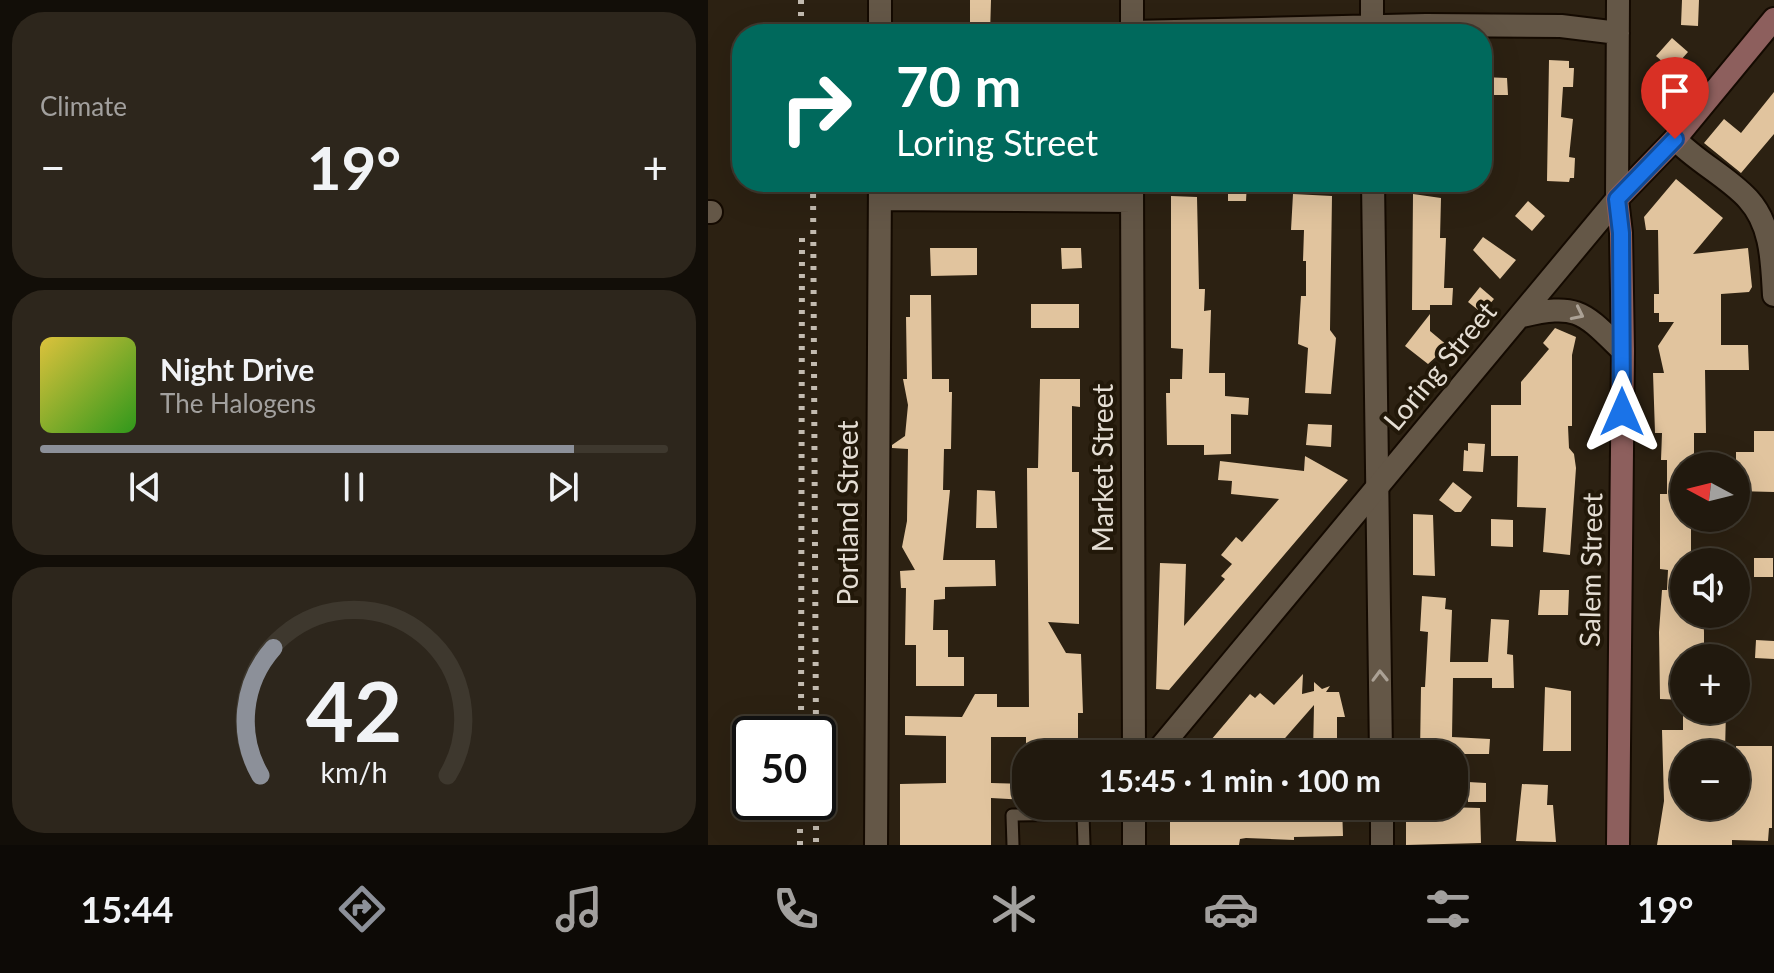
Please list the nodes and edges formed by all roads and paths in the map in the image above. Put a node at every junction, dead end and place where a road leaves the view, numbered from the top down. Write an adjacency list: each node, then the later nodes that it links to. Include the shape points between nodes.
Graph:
1 (880, 0): 6 (street)
2 (1132, 0): 7 (street)
3 (1372, 0): 8 (street)
4 (1618, 0): 10 (street)
5 (1774, 19): 11 (main road, Loring Street)
6 (880, 24)
7 (1132, 24)
8 (1372, 24)
9 (1492, 27): 10 (street, via 1561,26)
10 (1618, 33): 15 (street)
11 (1675, 139): 15 (main road, Loring Street); 16 (street, via 1748,199 1768,237)
12 (880, 192): 25 (street, Portland Street)
13 (1132, 192): 20 (street, Market Street)
14 (1373, 192): 19 (street)
15 (1617, 199): 17 (street, Loring Street); 18 (main road, Salem Street)
16 (1774, 295)
17 (1522, 316): 18 (street, one-way to 18, via 1566,308 1596,325); 19 (street, Loring Street)
18 (1623, 351): 30 (main road, Salem Street)
19 (1378, 488): 21 (street, Loring Street); 22 (street, one-way to 19)
20 (1134, 740)
21 (1167, 740)
22 (1381, 740)
23 (1134, 820): 28 (street)
24 (1382, 820): 29 (street)
25 (876, 845)
26 (1013, 845): 27 (lane, via 1012,815 1083,814)
27 (1084, 845)
28 (1134, 845)
29 (1382, 845)
30 (1618, 845)

